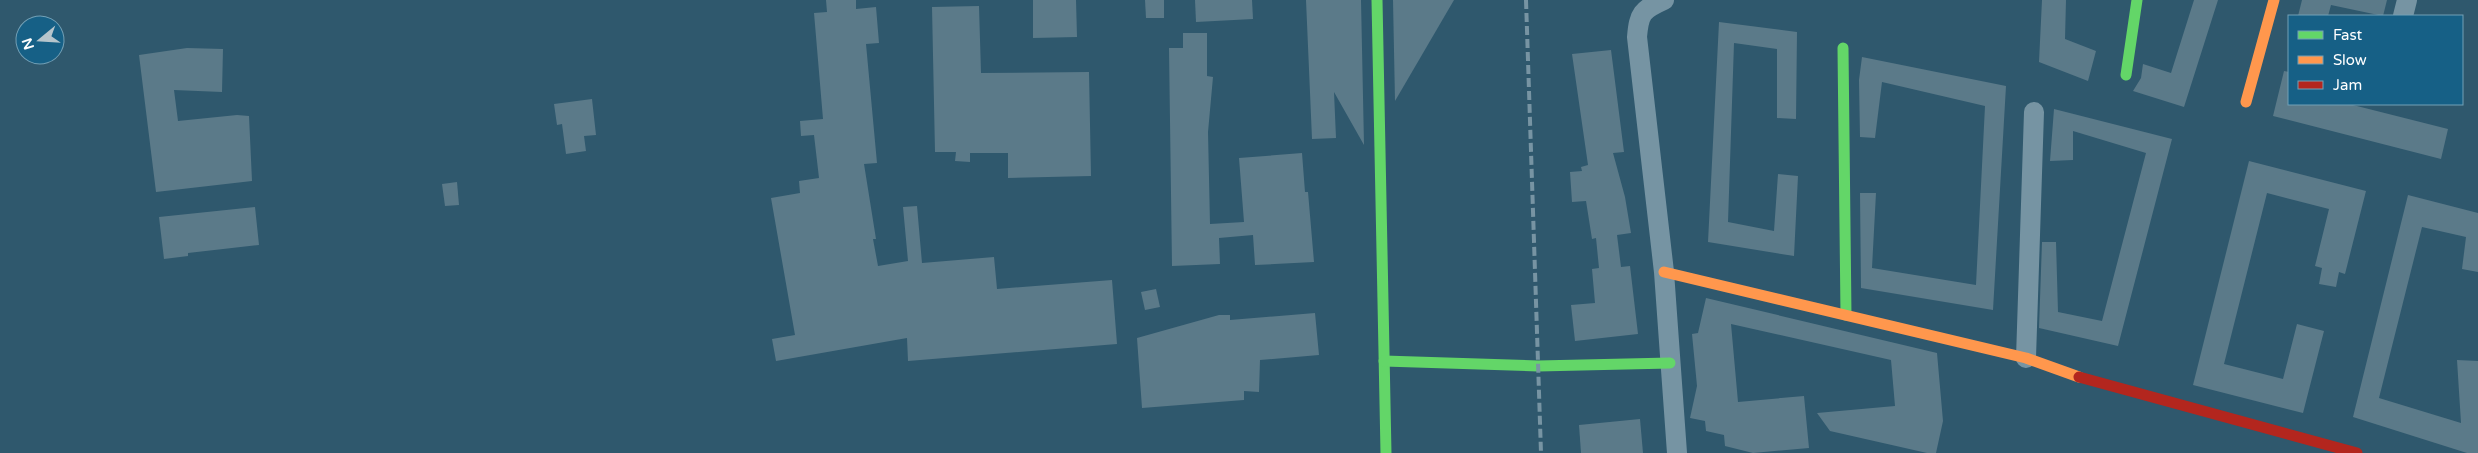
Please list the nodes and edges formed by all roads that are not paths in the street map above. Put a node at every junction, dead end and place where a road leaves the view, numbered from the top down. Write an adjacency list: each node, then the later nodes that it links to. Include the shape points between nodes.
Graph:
1 (1377, 0): 14 (street)
2 (1664, 0): 11 (street, via 1646,8 1639,19 1638,37)
3 (2137, 0): 8 (street)
4 (2274, 0): 9 (street)
5 (2407, 0): 6 (street)
6 (2403, 15)
7 (1842, 48): 12 (street)
8 (2126, 75)
9 (2246, 102)
10 (2034, 112): 13 (street)
11 (1664, 272): 12 (street); 15 (street)
12 (1846, 315): 13 (street)
13 (2026, 358): 18 (street, via 2091,382)
14 (1384, 361): 15 (street, via 1538,366); 16 (street)
15 (1670, 363): 17 (street)
16 (1386, 453)
17 (1677, 453)
18 (2357, 453)

